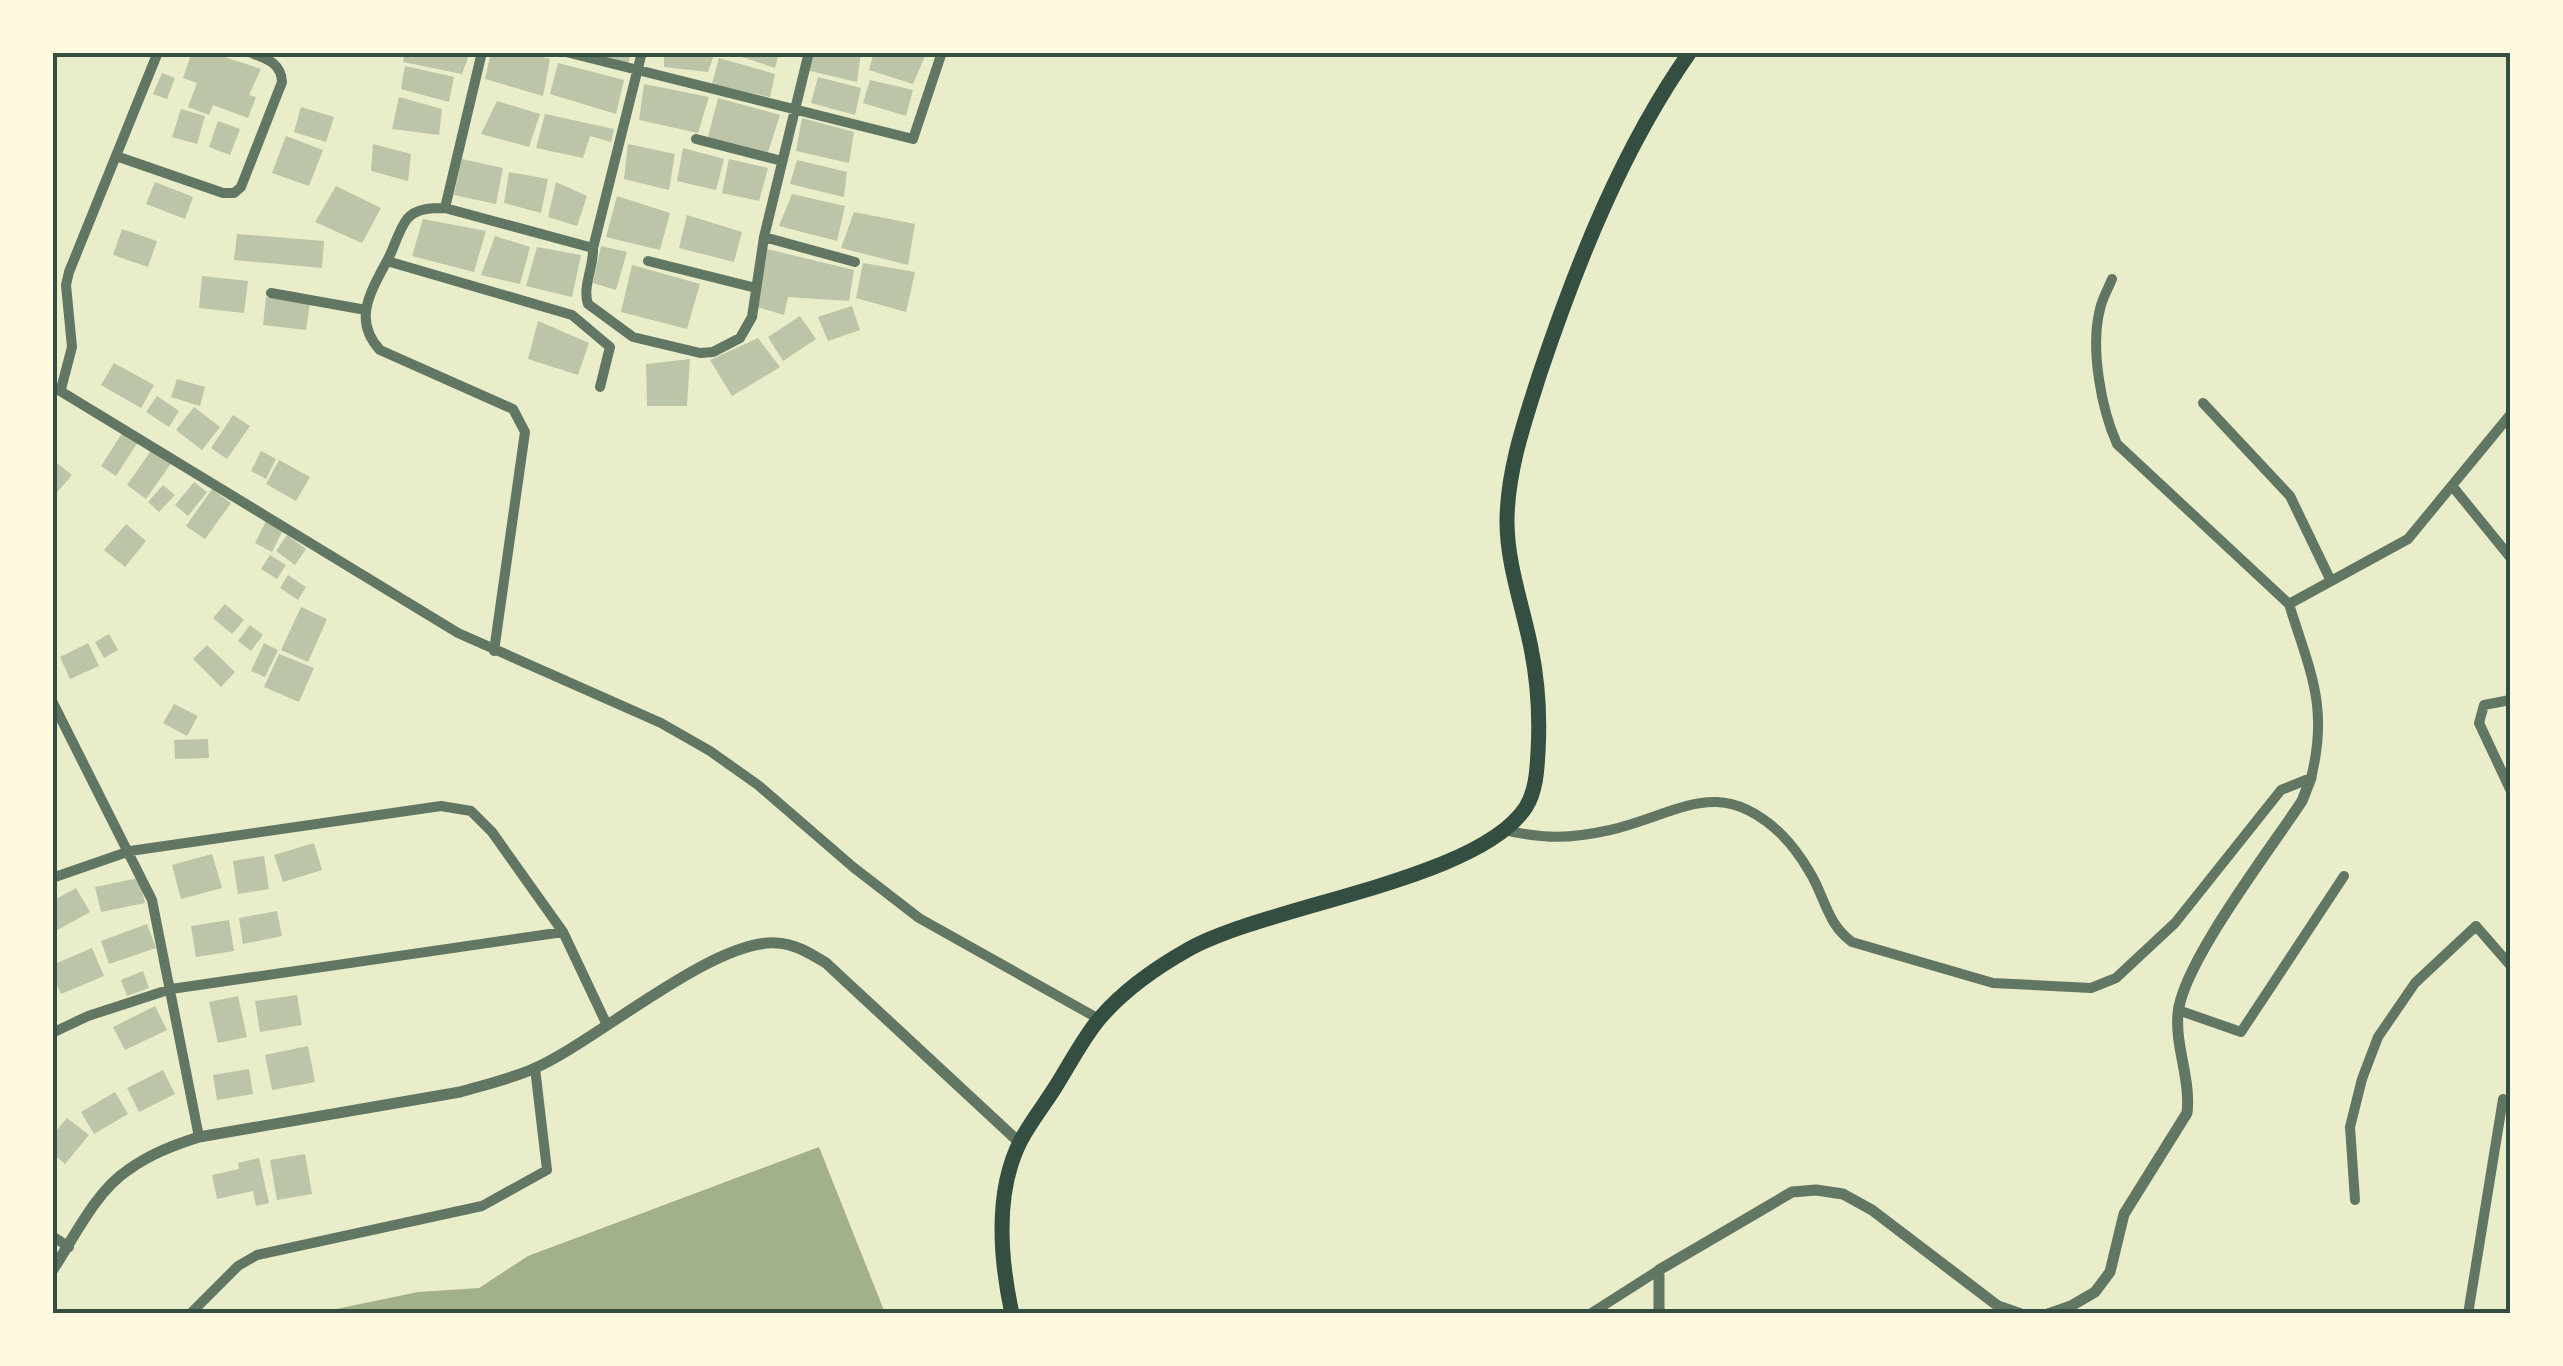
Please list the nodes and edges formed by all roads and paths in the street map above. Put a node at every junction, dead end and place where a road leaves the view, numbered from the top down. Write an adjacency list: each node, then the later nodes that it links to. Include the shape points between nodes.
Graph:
1 (158, 52): 12 (street)
2 (249, 52): 12 (street, via 274,62 282,82 241,187 223,192)
3 (482, 52): 14 (street)
4 (566, 52): 9 (street)
5 (642, 52): 9 (street)
6 (808, 52): 10 (street)
7 (942, 52): 10 (street, via 912,139)
8 (1690, 52): 37 (main road, via 1615,186 1525,419 1507,524 1540,718 1536,778 1527,806)
9 (638, 70): 10 (street); 16 (street)
10 (795, 109): 13 (street)
11 (696, 139): 13 (street)
12 (116, 156): 25 (street, via 66,285 72,346)
13 (782, 160): 15 (street)
14 (444, 208): 16 (street); 17 (street, via 408,217)
15 (764, 237): 19 (street); 21 (street)
16 (593, 248): 21 (street, via 588,304 633,336 667,345 713,352 740,338)
17 (387, 261): 23 (street); 24 (street, via 572,316 610,347)
18 (648, 262): 21 (street)
19 (855, 262)
20 (2112, 279): 31 (street, via 2099,310 2098,372 2117,444)
21 (756, 288)
22 (271, 293): 23 (street)
23 (366, 310): 32 (street, via 368,338 380,350 514,409 522,422)
24 (600, 387)
25 (57, 388): 32 (street)
26 (2203, 403): 30 (street, via 2290,496)
27 (2510, 414): 28 (street)
28 (2454, 487): 29 (street); 30 (street, via 2408,539)
29 (2510, 557)
30 (2331, 581): 31 (street)
31 (2289, 604): 35 (street, via 2321,717)
32 (494, 651): 45 (street, via 661,723 710,752 919,918)
33 (2510, 700): 36 (street, via 2484,705 2479,723)
34 (52, 701): 38 (street)
35 (2311, 778): 37 (street, via 2281,790 2175,923 2116,978 2091,988 1994,982 1852,942 1781,834 1733,804 1706,800 1610,830 1547,839); 44 (street, via 2302,802 2192,969)
36 (2510, 789)
37 (1504, 830): 45 (main road, via 1412,875 1257,920 1193,947 1156,969)
38 (130, 851): 40 (street); 41 (street, via 442,806 472,811); 43 (street, via 152,900)
39 (2344, 876): 44 (street, via 2241,1032)
40 (52, 878)
41 (563, 932): 43 (street); 46 (street)
42 (2510, 965): 52 (street, via 2476,926 2415,983 2378,1037 2350,1127)
43 (171, 989): 47 (street); 50 (street)
44 (2178, 1010): 62 (street, via 2187,1113 2124,1214 2110,1272 2095,1292)
45 (1099, 1020): 51 (main road)
46 (607, 1025): 48 (street); 51 (street, via 717,958 776,942 802,948)
47 (52, 1034)
48 (535, 1068): 50 (street, via 460,1092); 57 (street, via 547,1170 482,1206 257,1255)
49 (2503, 1099): 63 (street)
50 (199, 1136): 54 (street, via 125,1171)
51 (1020, 1143): 58 (main road, via 1002,1220)
52 (2355, 1200)
53 (52, 1236): 54 (street)
54 (69, 1247): 56 (street)
55 (1658, 1270): 59 (street); 60 (street); 61 (street, via 1792,1192 1816,1190 1843,1194 1872,1210 1998,1306)
56 (52, 1271)
57 (190, 1314)
58 (1012, 1314)
59 (1590, 1314)
60 (1659, 1314)
61 (2021, 1314)
62 (2048, 1314)
63 (2468, 1314)

